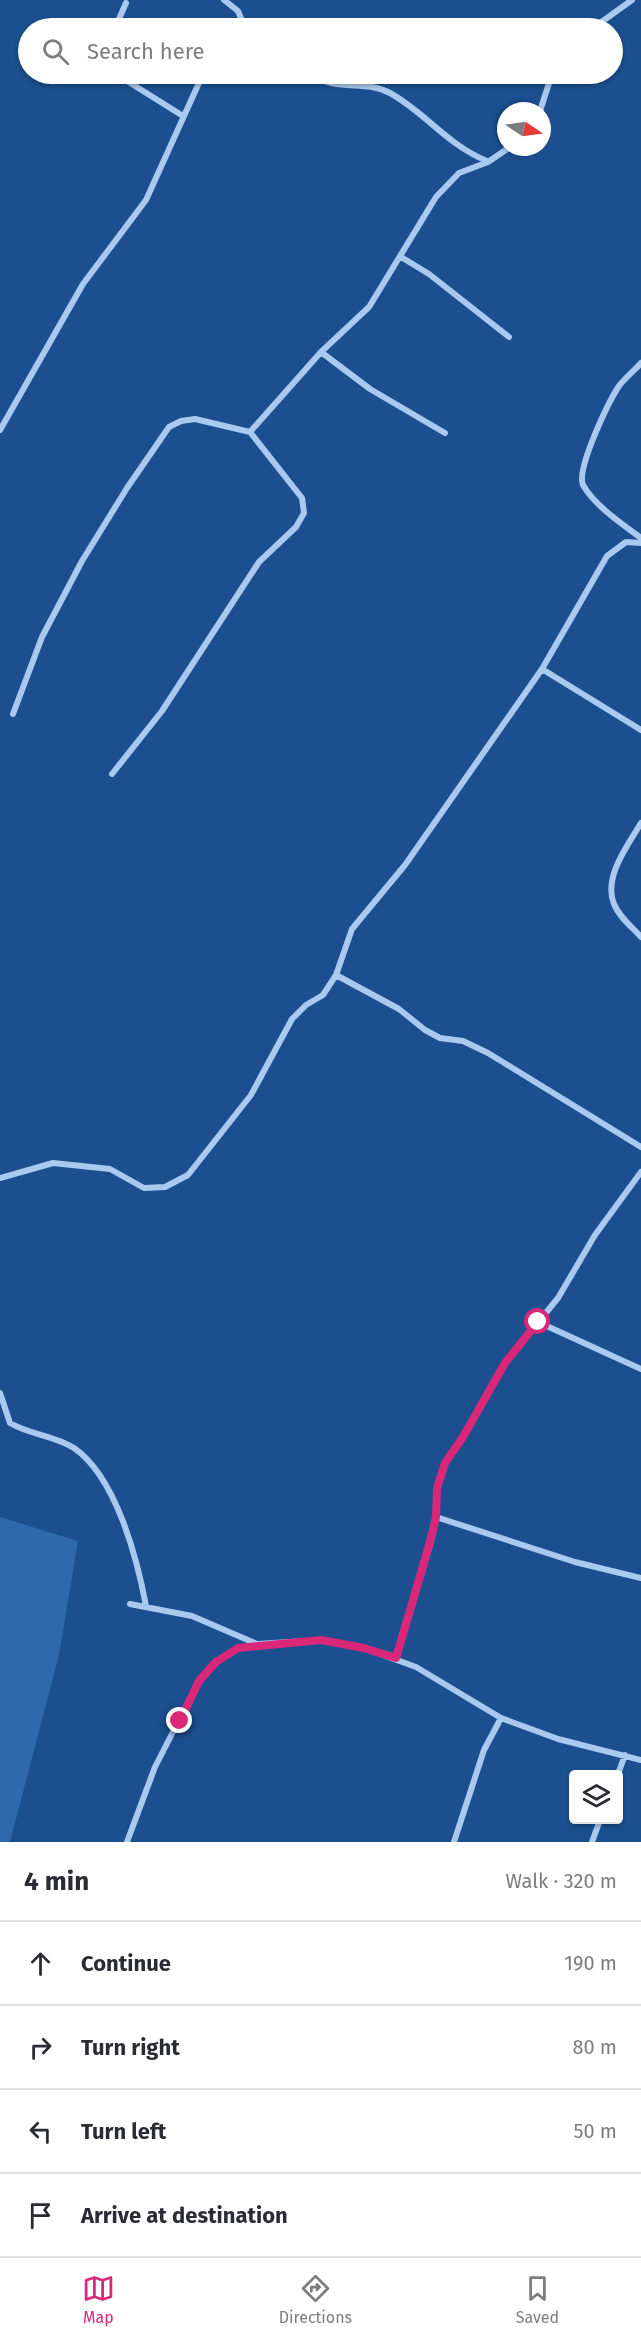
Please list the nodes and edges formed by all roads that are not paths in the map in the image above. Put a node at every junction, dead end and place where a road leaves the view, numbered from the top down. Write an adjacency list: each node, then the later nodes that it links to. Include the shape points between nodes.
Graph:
1 (224, 0): 5 (street)
2 (632, 0): 6 (street)
3 (126, 3): 4 (street)
4 (120, 18)
5 (241, 18)
6 (607, 18)
7 (132, 84): 12 (street)
8 (198, 84): 12 (street)
9 (332, 84): 14 (street, via 390,93 459,148)
10 (549, 84): 11 (street)
11 (543, 102)
12 (183, 116): 19 (street, via 146,200 83,284)
13 (497, 156): 14 (street)
14 (488, 162): 15 (street, via 459,173 436,198)
15 (401, 257): 16 (street, via 429,274); 17 (street, via 369,307)
16 (509, 337)
17 (321, 352): 20 (street); 21 (street, via 370,389)
18 (641, 363): 22 (street, via 614,393 581,476 583,484 605,508)
19 (0, 430)
20 (250, 432): 24 (street, via 195,419 169,427 82,561 42,637); 26 (street, via 302,498 304,513 296,527 259,562 162,711)
21 (445, 433)
22 (641, 541): 23 (street, via 626,542 607,556)
23 (542, 669): 25 (street); 29 (street, via 405,865 352,928)
24 (13, 714)
25 (641, 730)
26 (112, 774)
27 (641, 823): 28 (street, via 620,858 612,885 614,904)
28 (641, 937)
29 (336, 975): 30 (street, via 399,1009 440,1038 463,1041 488,1053); 32 (street, via 323,995 292,1019 251,1095 188,1175 165,1187 144,1188 110,1169 53,1163)
30 (641, 1147)
31 (641, 1172): 33 (street)
32 (0, 1178)
33 (538, 1322): 34 (street); 36 (street, via 505,1363 445,1463 437,1488)
34 (641, 1370)
35 (0, 1393): 39 (street, via 10,1423 75,1449 93,1468 126,1531)
36 (436, 1517): 37 (street, via 575,1562); 41 (street)
37 (641, 1578)
38 (130, 1604): 39 (street)
39 (146, 1606): 40 (street, via 192,1616)
40 (258, 1644): 41 (street, via 321,1640); 47 (street, via 238,1648 216,1662 199,1681 155,1767)
41 (396, 1658): 42 (street)
42 (501, 1718): 43 (street, via 558,1739); 48 (street, via 484,1750)
43 (625, 1755): 44 (street); 45 (street)
44 (641, 1760)
45 (619, 1770)
46 (599, 1824): 49 (street)
47 (127, 1842)
48 (454, 1842)
49 (592, 1842)

